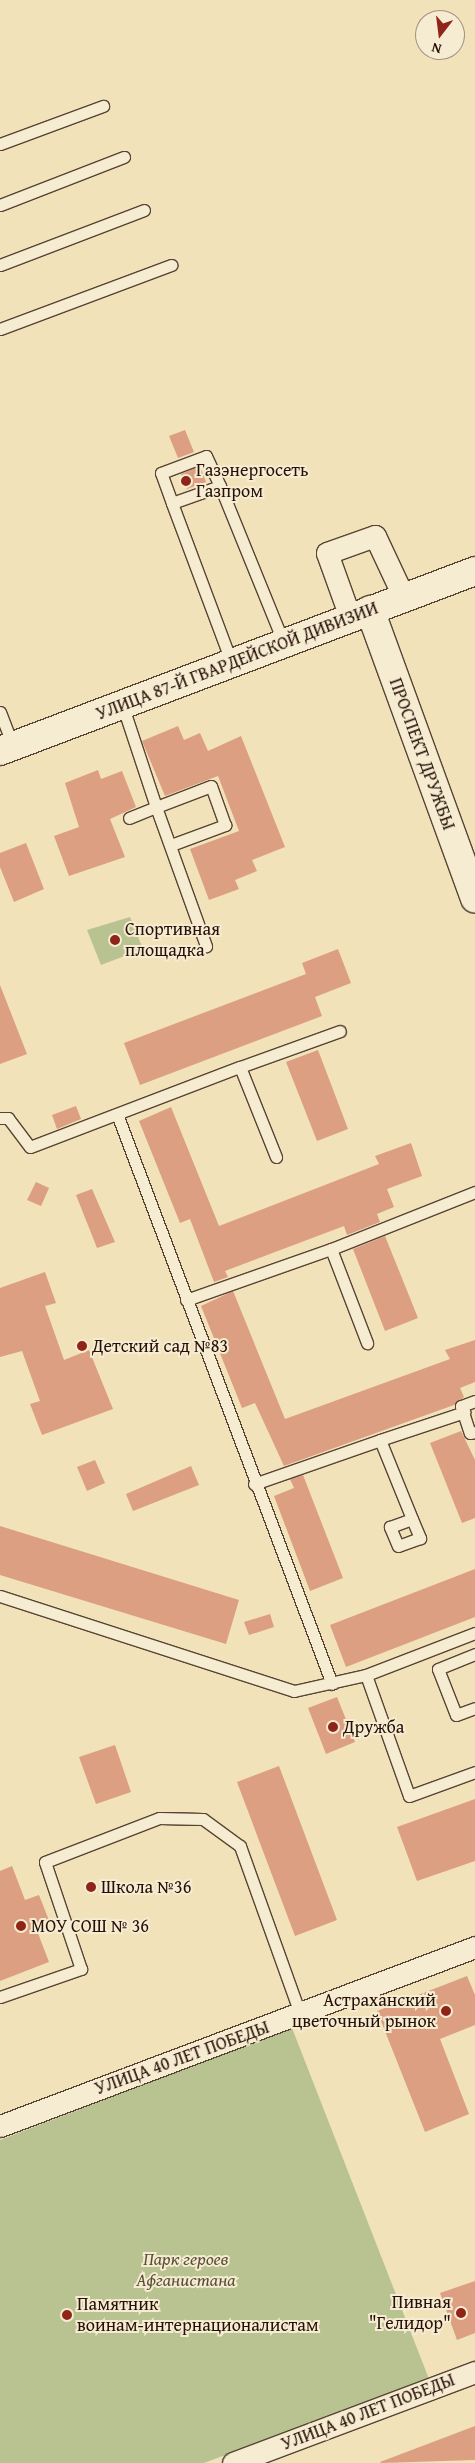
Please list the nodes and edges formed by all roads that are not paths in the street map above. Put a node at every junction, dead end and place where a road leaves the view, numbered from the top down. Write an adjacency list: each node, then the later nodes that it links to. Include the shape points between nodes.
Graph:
1 (103, 106): 2 (lane)
2 (0, 144)
3 (124, 158): 4 (lane)
4 (0, 205)
5 (144, 210): 7 (lane)
6 (171, 265): 8 (lane)
7 (0, 266)
8 (0, 329)
9 (220, 486): 10 (lane); 10 (lane, via 206,456 161,473); 14 (lane)
10 (172, 503): 15 (lane)
11 (475, 571): 12 (street, УЛИЦА 87-Й ГВАРДЕЙСКОЙ ДИВИЗИИ)
12 (404, 598): 13 (street, УЛИЦА 87-Й ГВАРДЕЙСКОЙ ДИВИЗИИ); 13 (street, via 375,536 327,554)
13 (360, 614): 14 (street, УЛИЦА 87-Й ГВАРДЕЙСКОЙ ДИВИЗИИ); 22 (street, ПРОСПЕКТ ДРУЖБЫ)
14 (284, 641): 15 (street, УЛИЦА 87-Й ГВАРДЕЙСКОЙ ДИВИЗИИ)
15 (231, 661): 16 (street, УЛИЦА 87-Й ГВАРДЕЙСКОЙ ДИВИЗИИ)
16 (122, 704): 18 (street, УЛИЦА 87-Й ГВАРДЕЙСКОЙ ДИВИЗИИ); 19 (lane)
17 (0, 712): 18 (lane)
18 (6, 748)
19 (156, 806): 20 (lane); 21 (lane); 21 (lane, via 210,786 214,794 225,825)
20 (129, 818)
21 (171, 846): 23 (lane)
22 (475, 898)
23 (206, 946)
24 (340, 1031): 25 (lane)
25 (240, 1067): 26 (lane); 28 (lane)
26 (117, 1114): 27 (lane, via 30,1147 8,1118); 31 (lane)
27 (0, 1118)
28 (276, 1157)
29 (475, 1192): 30 (lane)
30 (331, 1248): 31 (lane); 32 (lane)
31 (186, 1300): 37 (lane)
32 (367, 1343)
33 (475, 1401): 34 (lane, via 461,1406)
34 (464, 1412): 35 (lane, via 470,1433); 36 (lane)
35 (475, 1432)
36 (380, 1440): 37 (lane); 38 (lane)
37 (254, 1484): 43 (lane)
38 (412, 1518)
39 (0, 1596): 43 (lane, via 294,1691)
40 (475, 1633): 42 (lane)
41 (475, 1654): 44 (lane, via 438,1669 456,1715)
42 (366, 1675): 43 (lane); 45 (lane, via 410,1796)
43 (332, 1684)
44 (475, 1708)
45 (475, 1772)
46 (475, 1947): 48 (street, УЛИЦА 40 ЛЕТ ПОБЕДЫ)
47 (0, 1997): 48 (lane, via 81,1968 45,1862 159,1818 203,1819 240,1846)
48 (300, 2014): 49 (street, УЛИЦА 40 ЛЕТ ПОБЕДЫ)
49 (0, 2126)
50 (475, 2372): 51 (street, УЛИЦА 40 ЛЕТ ПОБЕДЫ)
51 (273, 2456): 52 (street, УЛИЦА 40 ЛЕТ ПОБЕДЫ)
52 (233, 2463)

